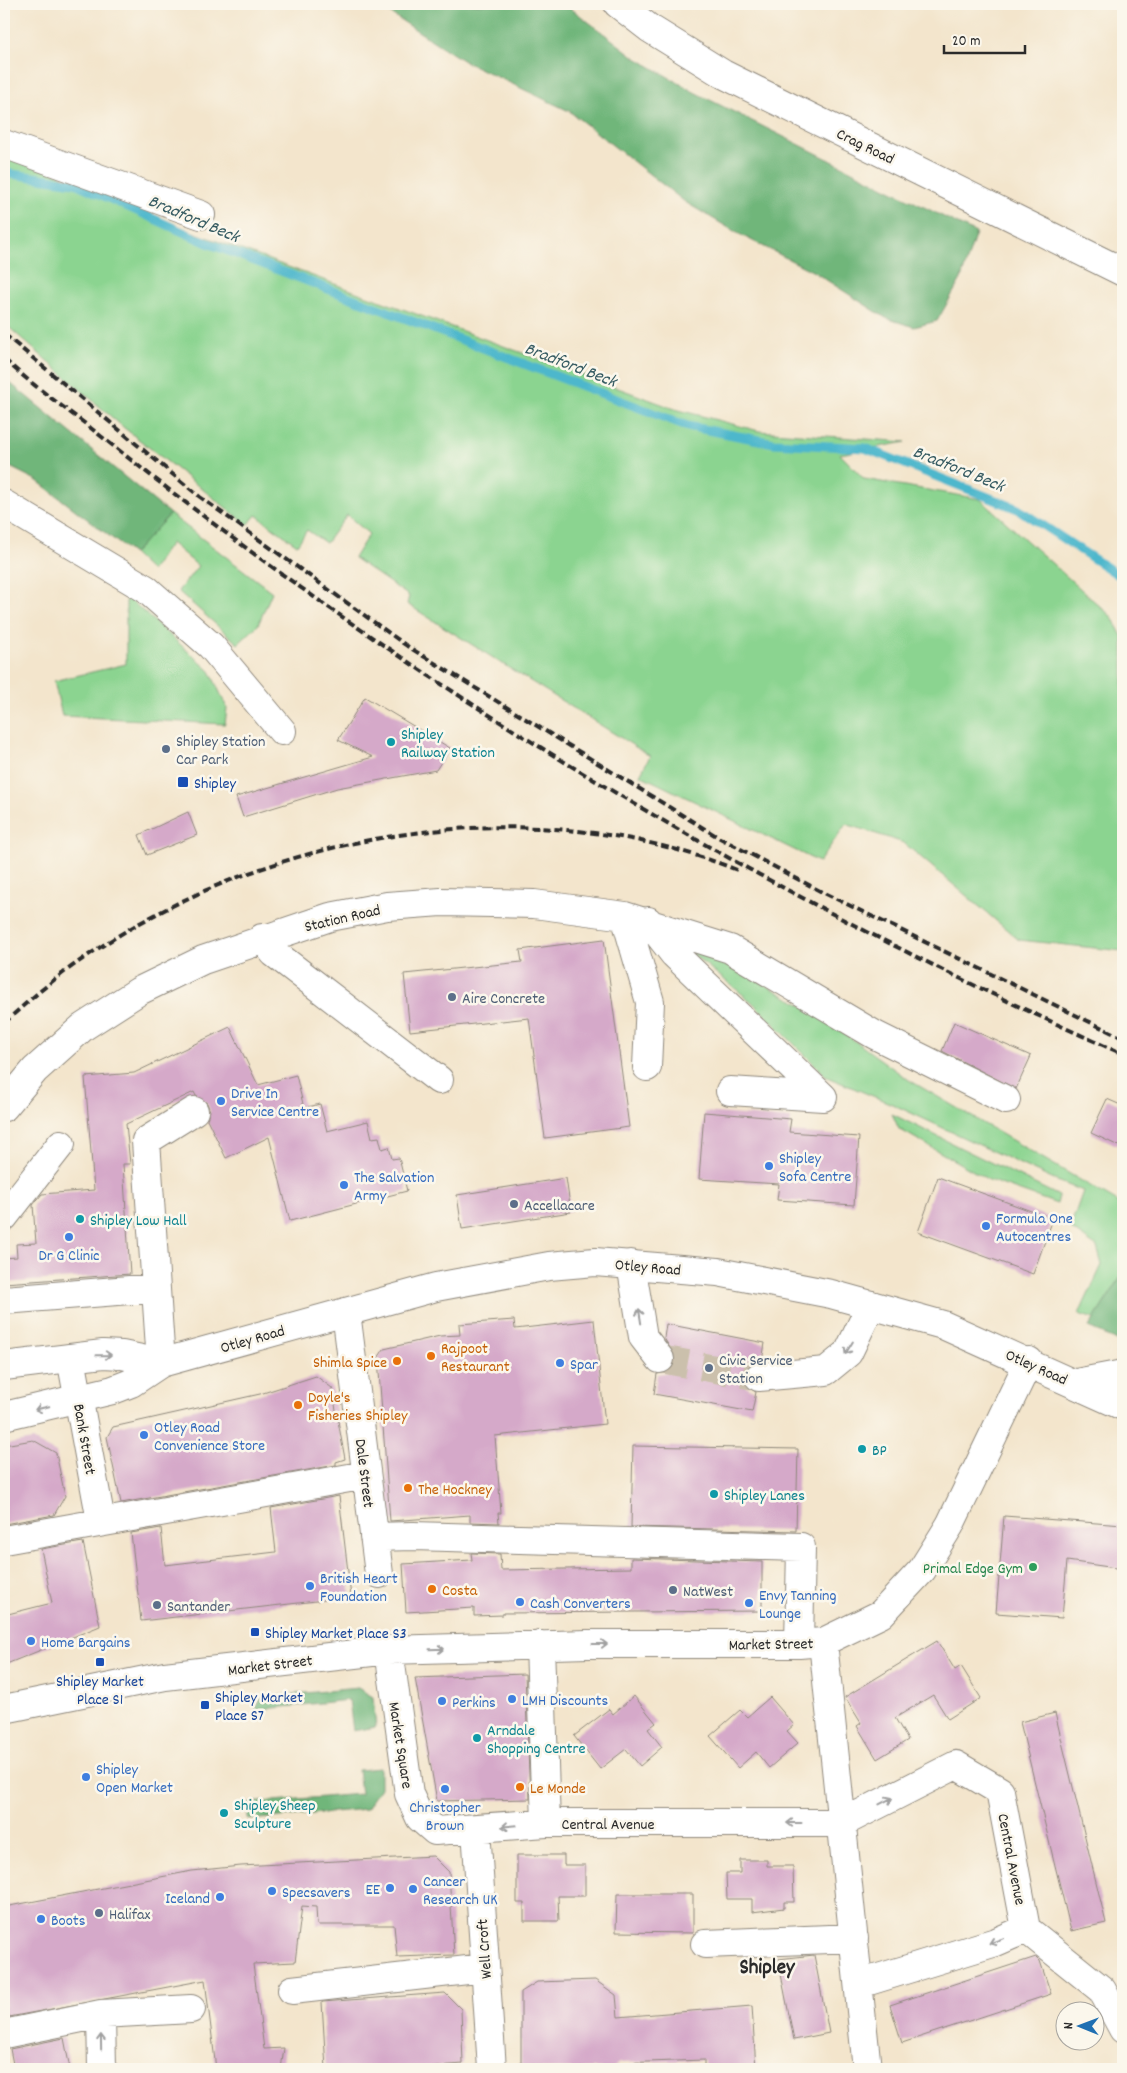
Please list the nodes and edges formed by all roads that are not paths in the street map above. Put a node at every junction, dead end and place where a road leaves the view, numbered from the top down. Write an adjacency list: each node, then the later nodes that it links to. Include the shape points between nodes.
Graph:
1 (618, 4): 4 (street, Crag Road, via 649,28 724,74)
2 (4, 144): 3 (street)
3 (201, 215)
4 (1123, 272)
5 (4, 504): 6 (street, via 146,589 211,646)
6 (282, 731)
7 (636, 919): 8 (street, Station Road, via 534,904 441,902 387,906 330,917); 9 (street, via 650,1002); 11 (street, via 823,1097); 12 (street, Station Road, via 730,949 875,1035)
8 (262, 938): 10 (street, via 274,953); 13 (street, Station Road, via 203,960 138,991 83,1027 35,1070)
9 (647, 1067)
10 (439, 1080)
11 (730, 1091)
12 (1006, 1100)
13 (4, 1107)
14 (194, 1111): 18 (street, via 146,1141)
15 (61, 1144): 16 (street)
16 (4, 1217)
17 (631, 1264): 20 (street, Otley Road, via 718,1272); 21 (street, Otley Road, via 596,1262 492,1275); 23 (street, one-way to 17, via 643,1337)
18 (155, 1288): 19 (street); 25 (street)
19 (4, 1300)
20 (870, 1305): 24 (street, Otley Road, via 943,1325); 28 (street, one-way to 28, via 848,1353 826,1371)
21 (346, 1312): 25 (street, Otley Road); 33 (street, Dale Street)
22 (71, 1358): 25 (street, Otley Road, one-way to 25, via 122,1355); 26 (street, Otley Road); 30 (street, Bank Street)
23 (660, 1359)
24 (1029, 1361): 29 (street, Otley Road); 38 (street, Market Street, via 950,1524 922,1570 881,1614)
25 (161, 1363): 30 (street, Otley Road, via 131,1383)
26 (4, 1366)
27 (1123, 1374): 29 (street)
28 (759, 1377)
29 (1076, 1384): 31 (street, Otley Road)
30 (79, 1399): 32 (street, Otley Road, one-way to 32); 34 (street, Bank Street)
31 (1123, 1406)
32 (4, 1416)
33 (366, 1475): 34 (street); 35 (street, Dale Street)
34 (101, 1521): 36 (street)
35 (374, 1537): 37 (street, Dale Street); 38 (street, via 801,1547)
36 (4, 1540)
37 (379, 1574)
38 (811, 1643): 39 (street, Market Street, one-way to 38); 43 (street)
39 (540, 1645): 40 (street, Market Street, one-way to 39); 42 (street)
40 (389, 1650): 41 (street, Market Street, via 165,1676); 45 (street, Market Square, via 409,1794 420,1818)
41 (4, 1709)
42 (546, 1823): 43 (street, Central Avenue, one-way to 42); 44 (street, Central Avenue, one-way to 44)
43 (842, 1823): 46 (street, Central Avenue, one-way to 46, via 956,1765 1000,1791); 47 (street)
44 (476, 1829): 45 (street, Central Avenue); 49 (street, Well Croft)
45 (435, 1830)
46 (1026, 1929): 50 (street, one-way to 50, via 996,1942); 54 (street, via 1102,1990)
47 (854, 1938): 48 (street); 50 (street)
48 (705, 1944)
49 (484, 1968): 51 (street); 57 (street, Well Croft)
50 (859, 1984): 58 (street)
51 (292, 1990)
52 (191, 2009): 53 (street)
53 (101, 2014): 55 (street); 56 (street, one-way to 53)
54 (1123, 2029)
55 (4, 2034)
56 (102, 2069)
57 (492, 2069)
58 (867, 2069)

